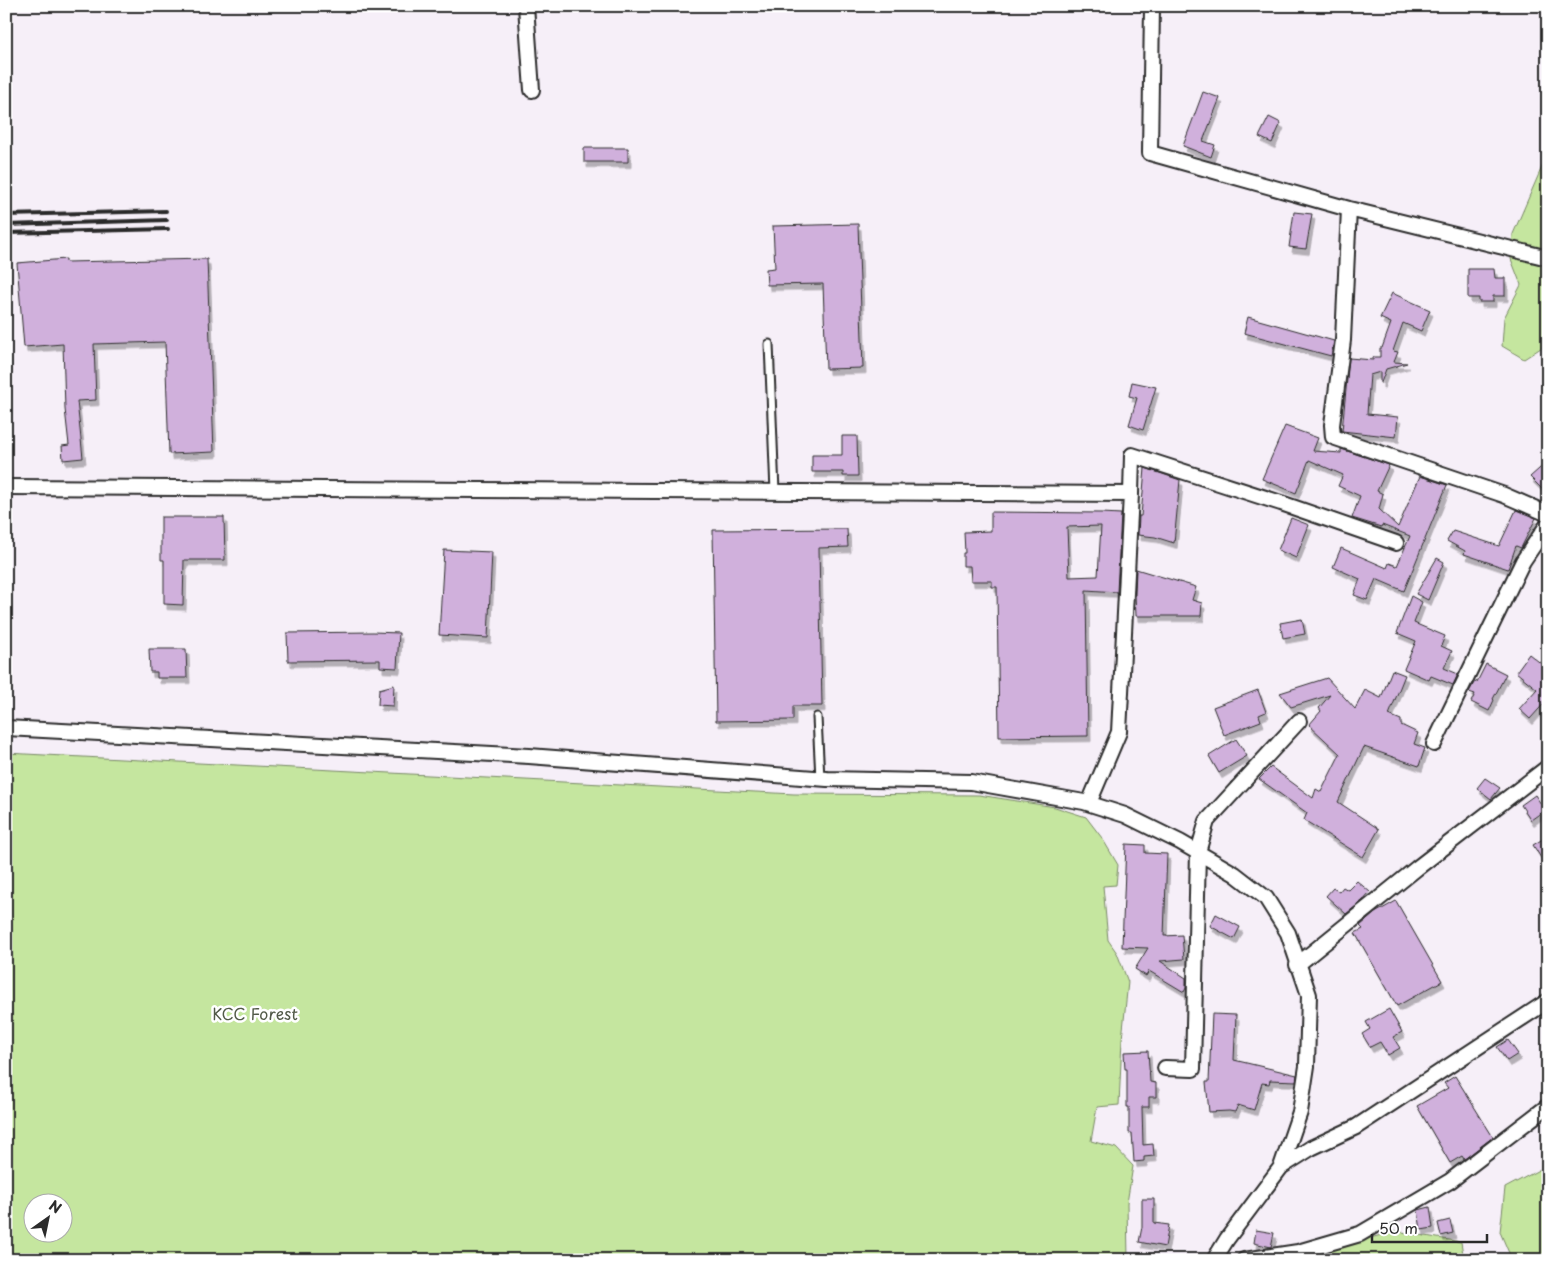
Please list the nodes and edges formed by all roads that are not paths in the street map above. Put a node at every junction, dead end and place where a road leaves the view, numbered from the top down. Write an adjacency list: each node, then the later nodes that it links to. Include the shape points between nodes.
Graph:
1 (526, 6): 3 (street)
2 (1152, 6): 4 (street, via 1150,153)
3 (532, 90)
4 (1350, 209): 5 (street); 10 (street, via 1343,340 1333,437)
5 (1548, 258)
6 (770, 344): 8 (lane)
7 (6, 487): 8 (street)
8 (776, 492): 9 (street)
9 (1131, 494): 12 (street, via 1132,455); 19 (street, via 1119,732)
10 (1548, 514)
11 (1548, 524): 16 (street, via 1522,561)
12 (1396, 543)
13 (817, 717): 18 (lane)
14 (1299, 721): 20 (street, via 1207,821)
15 (6, 728): 18 (street, via 529,756)
16 (1434, 744)
17 (1548, 767): 21 (street)
18 (820, 779): 19 (street, via 970,782)
19 (1089, 804): 20 (street, via 1125,815)
20 (1198, 852): 21 (street, via 1236,874 1266,898 1288,933); 23 (street, via 1193,1069)
21 (1298, 965): 25 (street, via 1309,995 1307,1066 1300,1112)
22 (1548, 1001): 25 (street, via 1356,1127)
23 (1165, 1068)
24 (1548, 1106): 27 (street, via 1450,1181 1360,1234 1298,1252)
25 (1281, 1167): 26 (street)
26 (1214, 1260)
27 (1244, 1260)

